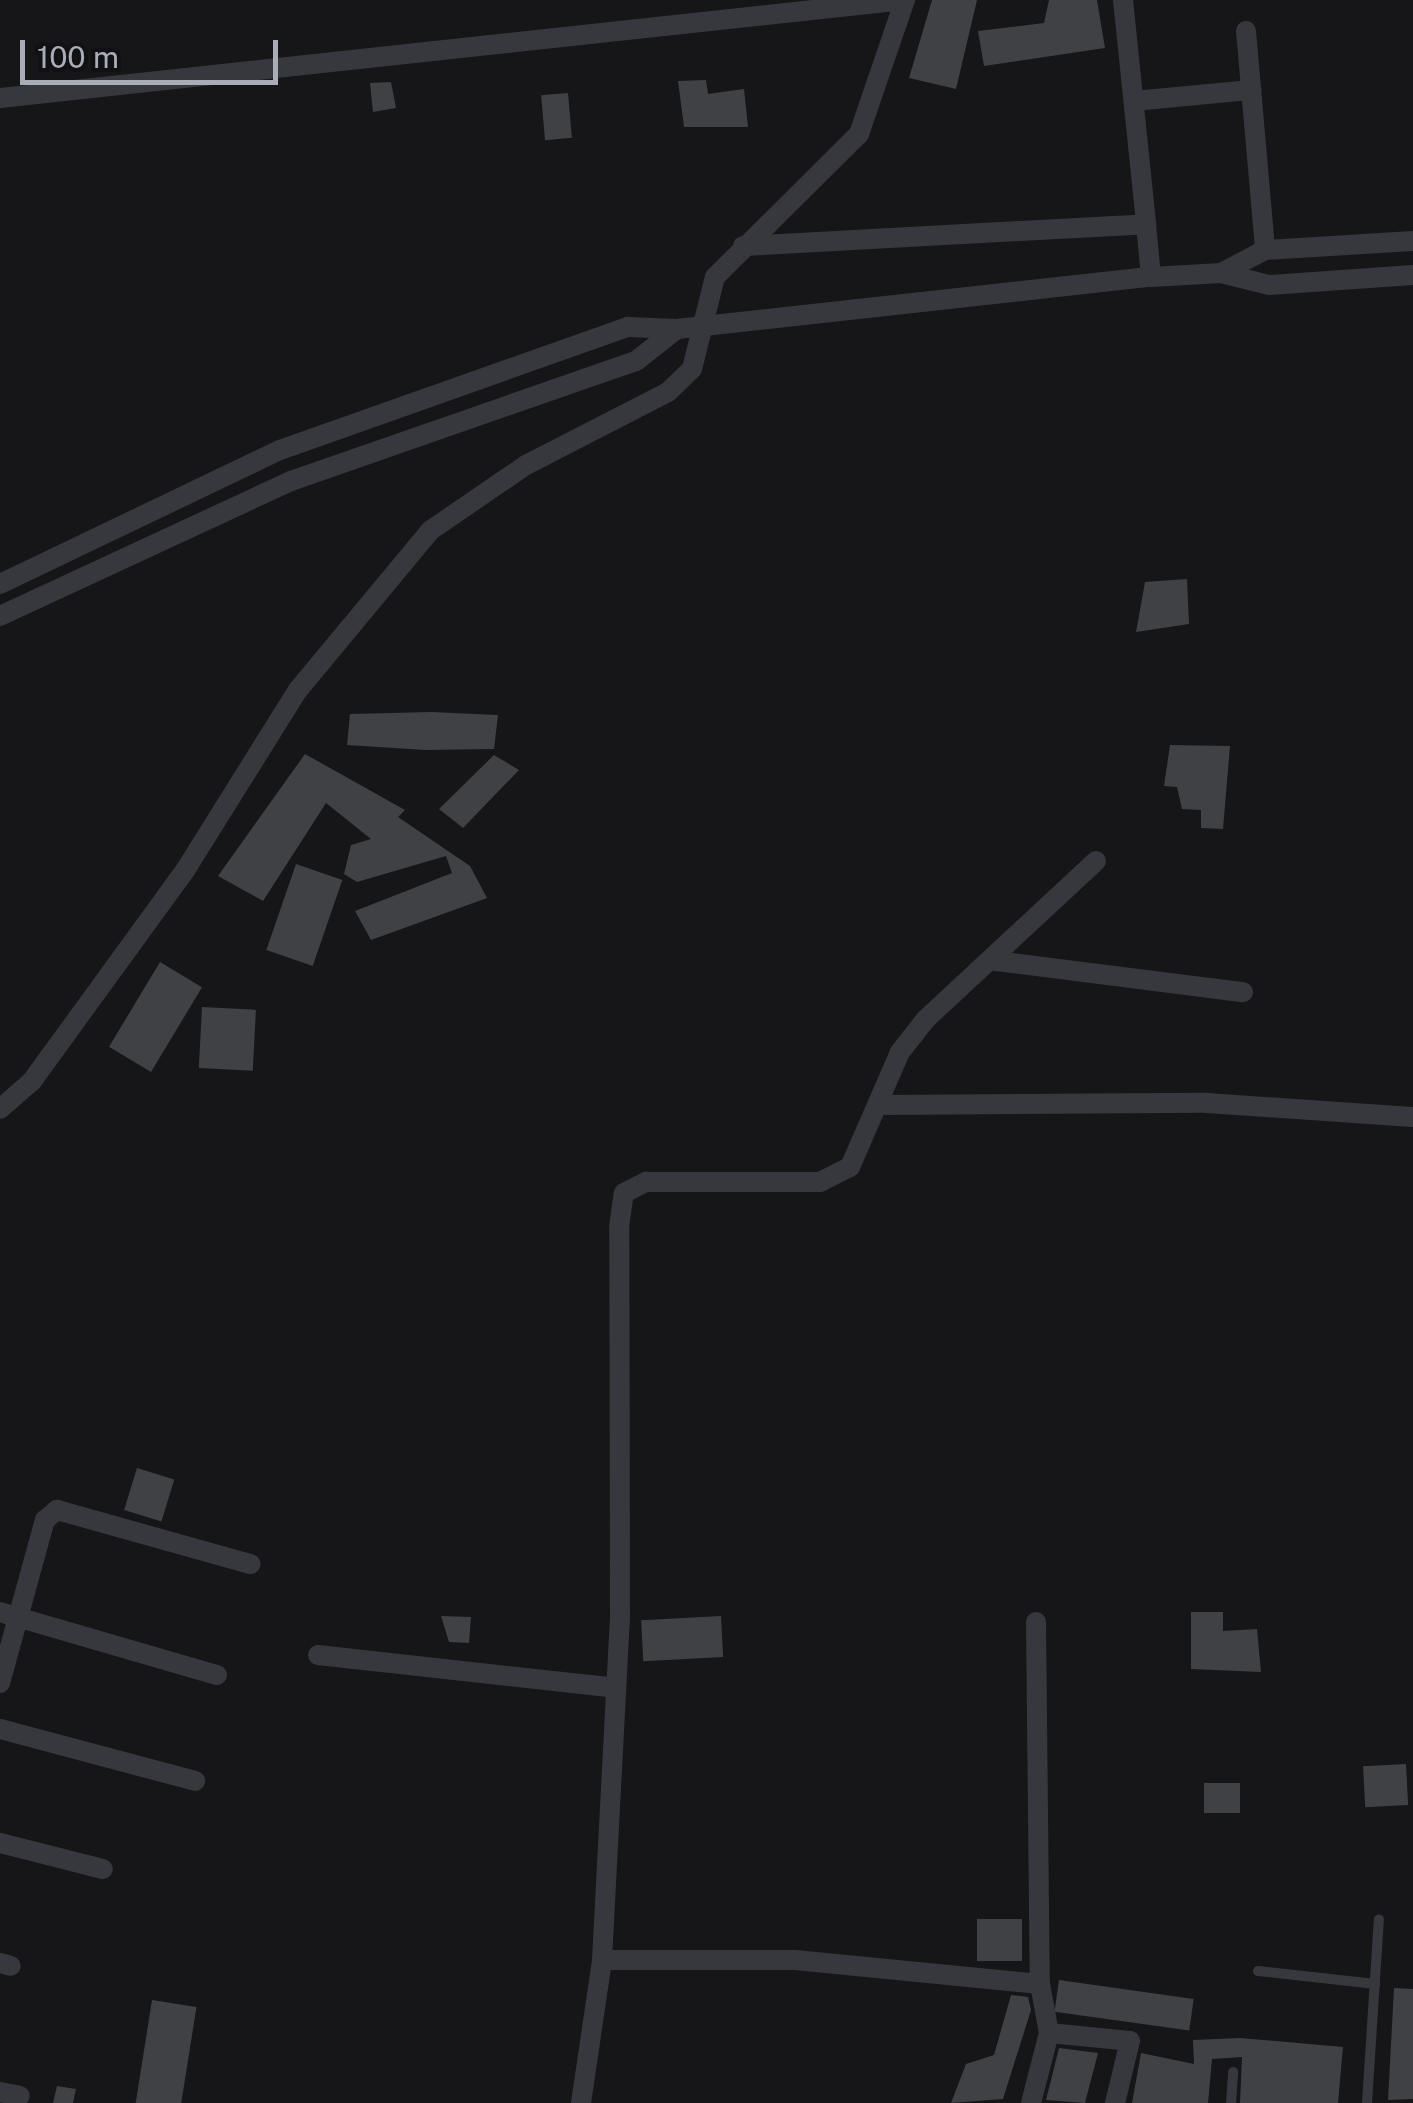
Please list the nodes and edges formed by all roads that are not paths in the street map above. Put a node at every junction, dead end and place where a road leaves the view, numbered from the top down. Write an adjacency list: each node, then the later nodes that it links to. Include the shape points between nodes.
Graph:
1 (905, 0): 5 (street); 9 (street, via 859,134)
2 (1123, 0): 6 (street)
3 (1246, 31): 4 (street)
4 (1251, 90): 6 (street); 10 (street)
5 (0, 98)
6 (1134, 101): 7 (street)
7 (1146, 224): 9 (street); 13 (street)
8 (1413, 241): 10 (street)
9 (742, 246): 14 (street, via 715,276)
10 (1265, 250): 11 (street)
11 (1222, 273): 12 (street, via 1270,284); 13 (street)
12 (1413, 275)
13 (1152, 276): 14 (street)
14 (706, 322): 15 (street); 22 (street, via 692,369 668,392 526,466 430,530 298,690 186,868 32,1080)
15 (677, 329): 16 (street, via 628,327 280,450); 17 (street, via 636,361 292,480)
16 (0, 584)
17 (0, 616)
18 (1096, 860): 19 (street)
19 (996, 962): 20 (street); 21 (street, via 926,1018 900,1052)
20 (1243, 992)
21 (880, 1105): 23 (street, via 1207,1103); 30 (street, via 850,1167 820,1182 681,1179 624,1193)
22 (0, 1109)
23 (1413, 1118)
24 (251, 1564): 25 (street, via 57,1510 45,1520)
25 (9, 1614): 28 (street); 29 (street)
26 (1036, 1622): 38 (street)
27 (318, 1655): 30 (street)
28 (218, 1674)
29 (0, 1683)
30 (615, 1688): 36 (street)
31 (0, 1729): 32 (street)
32 (194, 1782)
33 (0, 1843): 34 (street)
34 (103, 1869)
35 (1380, 1919): 39 (lane)
36 (602, 1960): 38 (street, via 795,1960); 42 (street)
37 (1258, 1971): 39 (lane)
38 (1040, 1984): 40 (street)
39 (1375, 1984): 46 (lane)
40 (1049, 2033): 43 (street); 44 (street, via 1130,2041)
41 (1233, 2072): 45 (lane)
42 (582, 2103)
43 (1032, 2103)
44 (1115, 2103)
45 (1231, 2103)
46 (1367, 2103)

